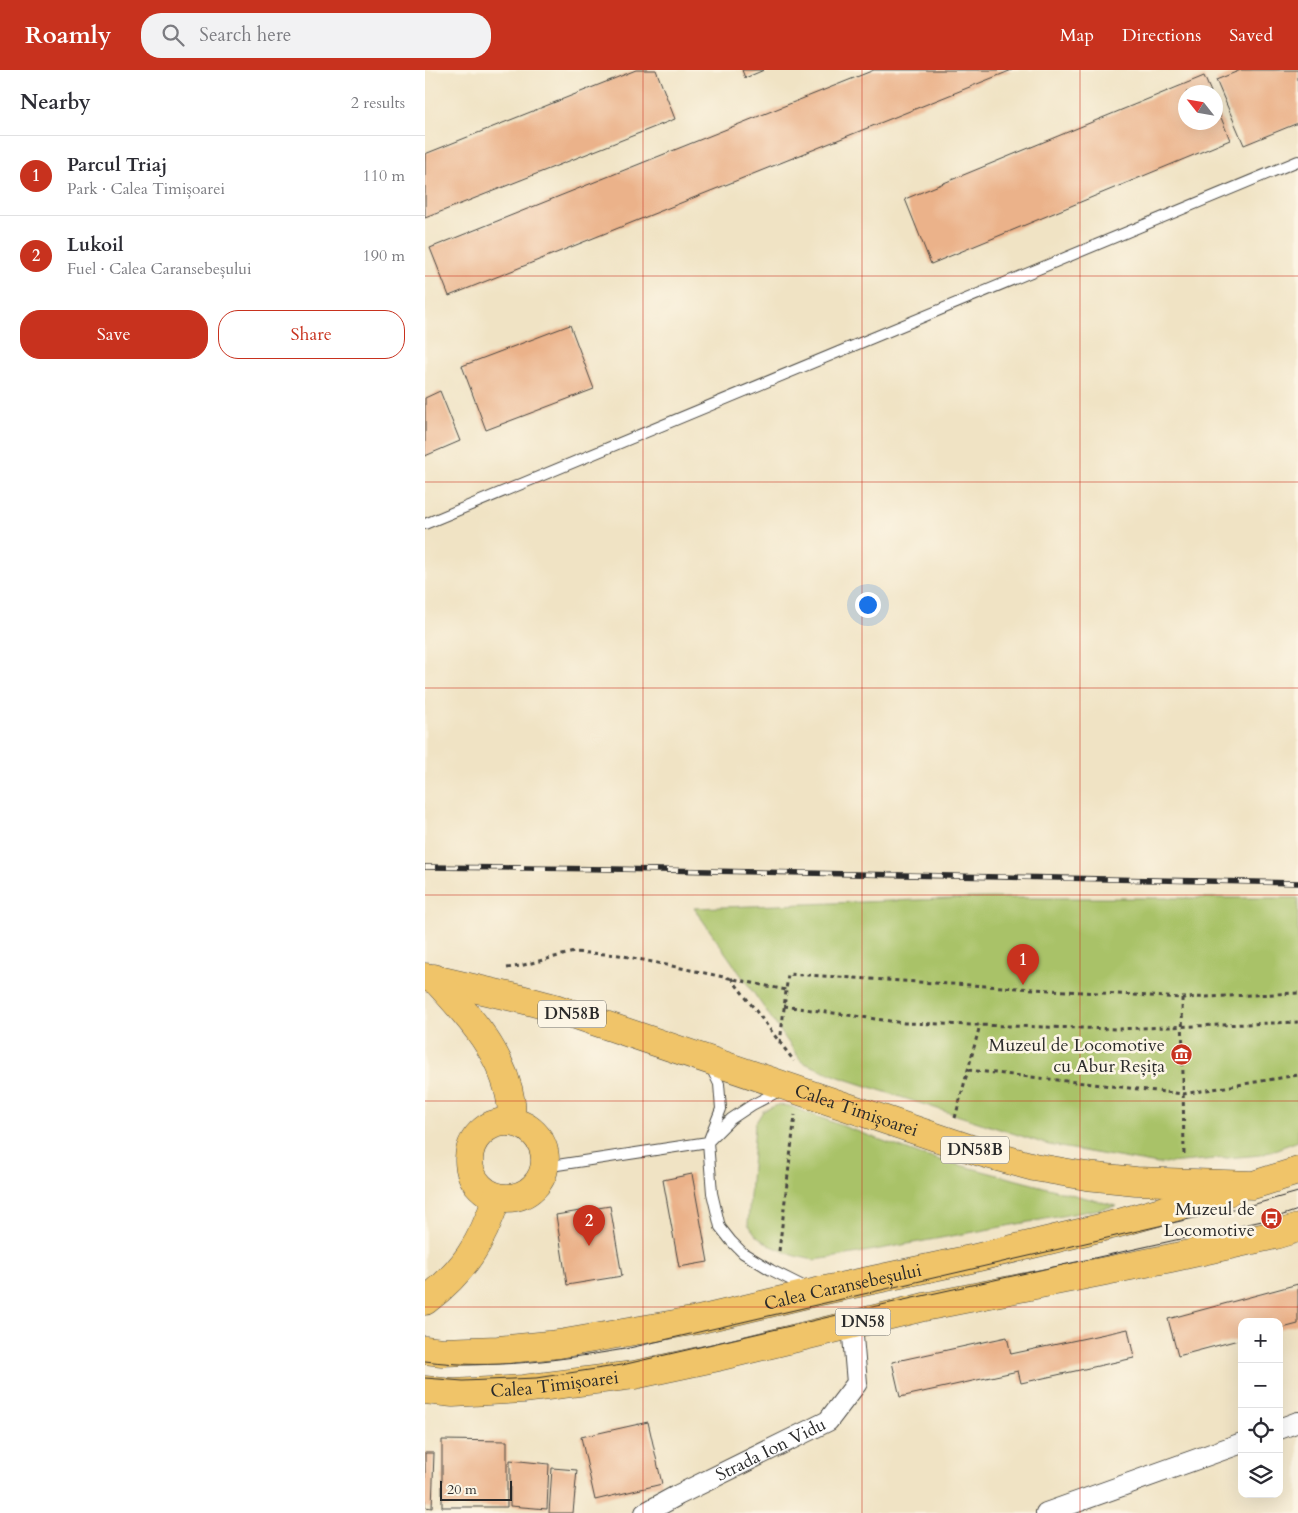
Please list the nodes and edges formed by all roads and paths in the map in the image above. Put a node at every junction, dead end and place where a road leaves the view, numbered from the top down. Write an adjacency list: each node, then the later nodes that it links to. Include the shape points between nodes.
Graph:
1 (1298, 161): 2 (lane)
2 (425, 524)
3 (501, 969): 5 (path, via 574,952 619,955)
4 (430, 978): 14 (main road, Calea Timișoarei / DN58B, via 555,1008); 20 (main road, DN58B, via 461,1007 483,1035 508,1088)
5 (731, 978): 6 (path); 13 (path)
6 (786, 990): 8 (path, via 788,974); 9 (path)
7 (1298, 993): 8 (path)
8 (1182, 998): 12 (path)
9 (784, 1006): 11 (path, via 903,1023); 13 (path)
10 (1298, 1022): 12 (path)
11 (980, 1025): 12 (path, via 1116,1029); 15 (path)
12 (1182, 1027): 18 (path)
13 (780, 1042): 17 (path, via 801,1070)
14 (707, 1060): 17 (main road, Calea Timișoarei / DN58B); 21 (lane, via 719,1084 721,1109)
15 (968, 1070): 18 (path); 19 (path)
16 (1298, 1075): 18 (path)
17 (793, 1089): 21 (lane, via 752,1105 731,1119); 25 (main road, Calea Timișoarei / DN58B, via 983,1153 1035,1167 1136,1181); 28 (path)
18 (1183, 1094): 22 (path)
19 (954, 1121)
20 (510, 1122): 23 (main road, via 523,1126 537,1137 543,1148); 26 (main road, via 484,1131 472,1146 470,1156 471,1171 478,1185)
21 (708, 1142): 23 (lane); 29 (lane, via 712,1193 720,1227 743,1253)
22 (1184, 1162)
23 (544, 1167): 26 (main road, via 542,1176 531,1190 515,1197)
24 (1298, 1171): 25 (main road, Calea Timișoarei / DN58)
25 (1253, 1185): 29 (main road, Calea Caransebeșului / DN58, via 1112,1225)
26 (497, 1197): 30 (main road, via 479,1242 458,1272)
27 (1298, 1228): 31 (main road, Calea Timișoarei / DN58, via 1180,1256)
28 (779, 1251)
29 (816, 1292): 32 (main road, Calea Caransebeșului / DN58, via 698,1320 559,1344 498,1350)
30 (425, 1301)
31 (852, 1324): 33 (main road, Calea Timișoarei / DN58, via 634,1375 523,1389 453,1393); 37 (street, Strada Ion Vidu, via 857,1383 828,1421)
32 (425, 1350)
33 (425, 1390)
34 (1298, 1422): 35 (street)
35 (1283, 1428)
36 (1238, 1444): 38 (street)
37 (645, 1513)
38 (1046, 1513)

